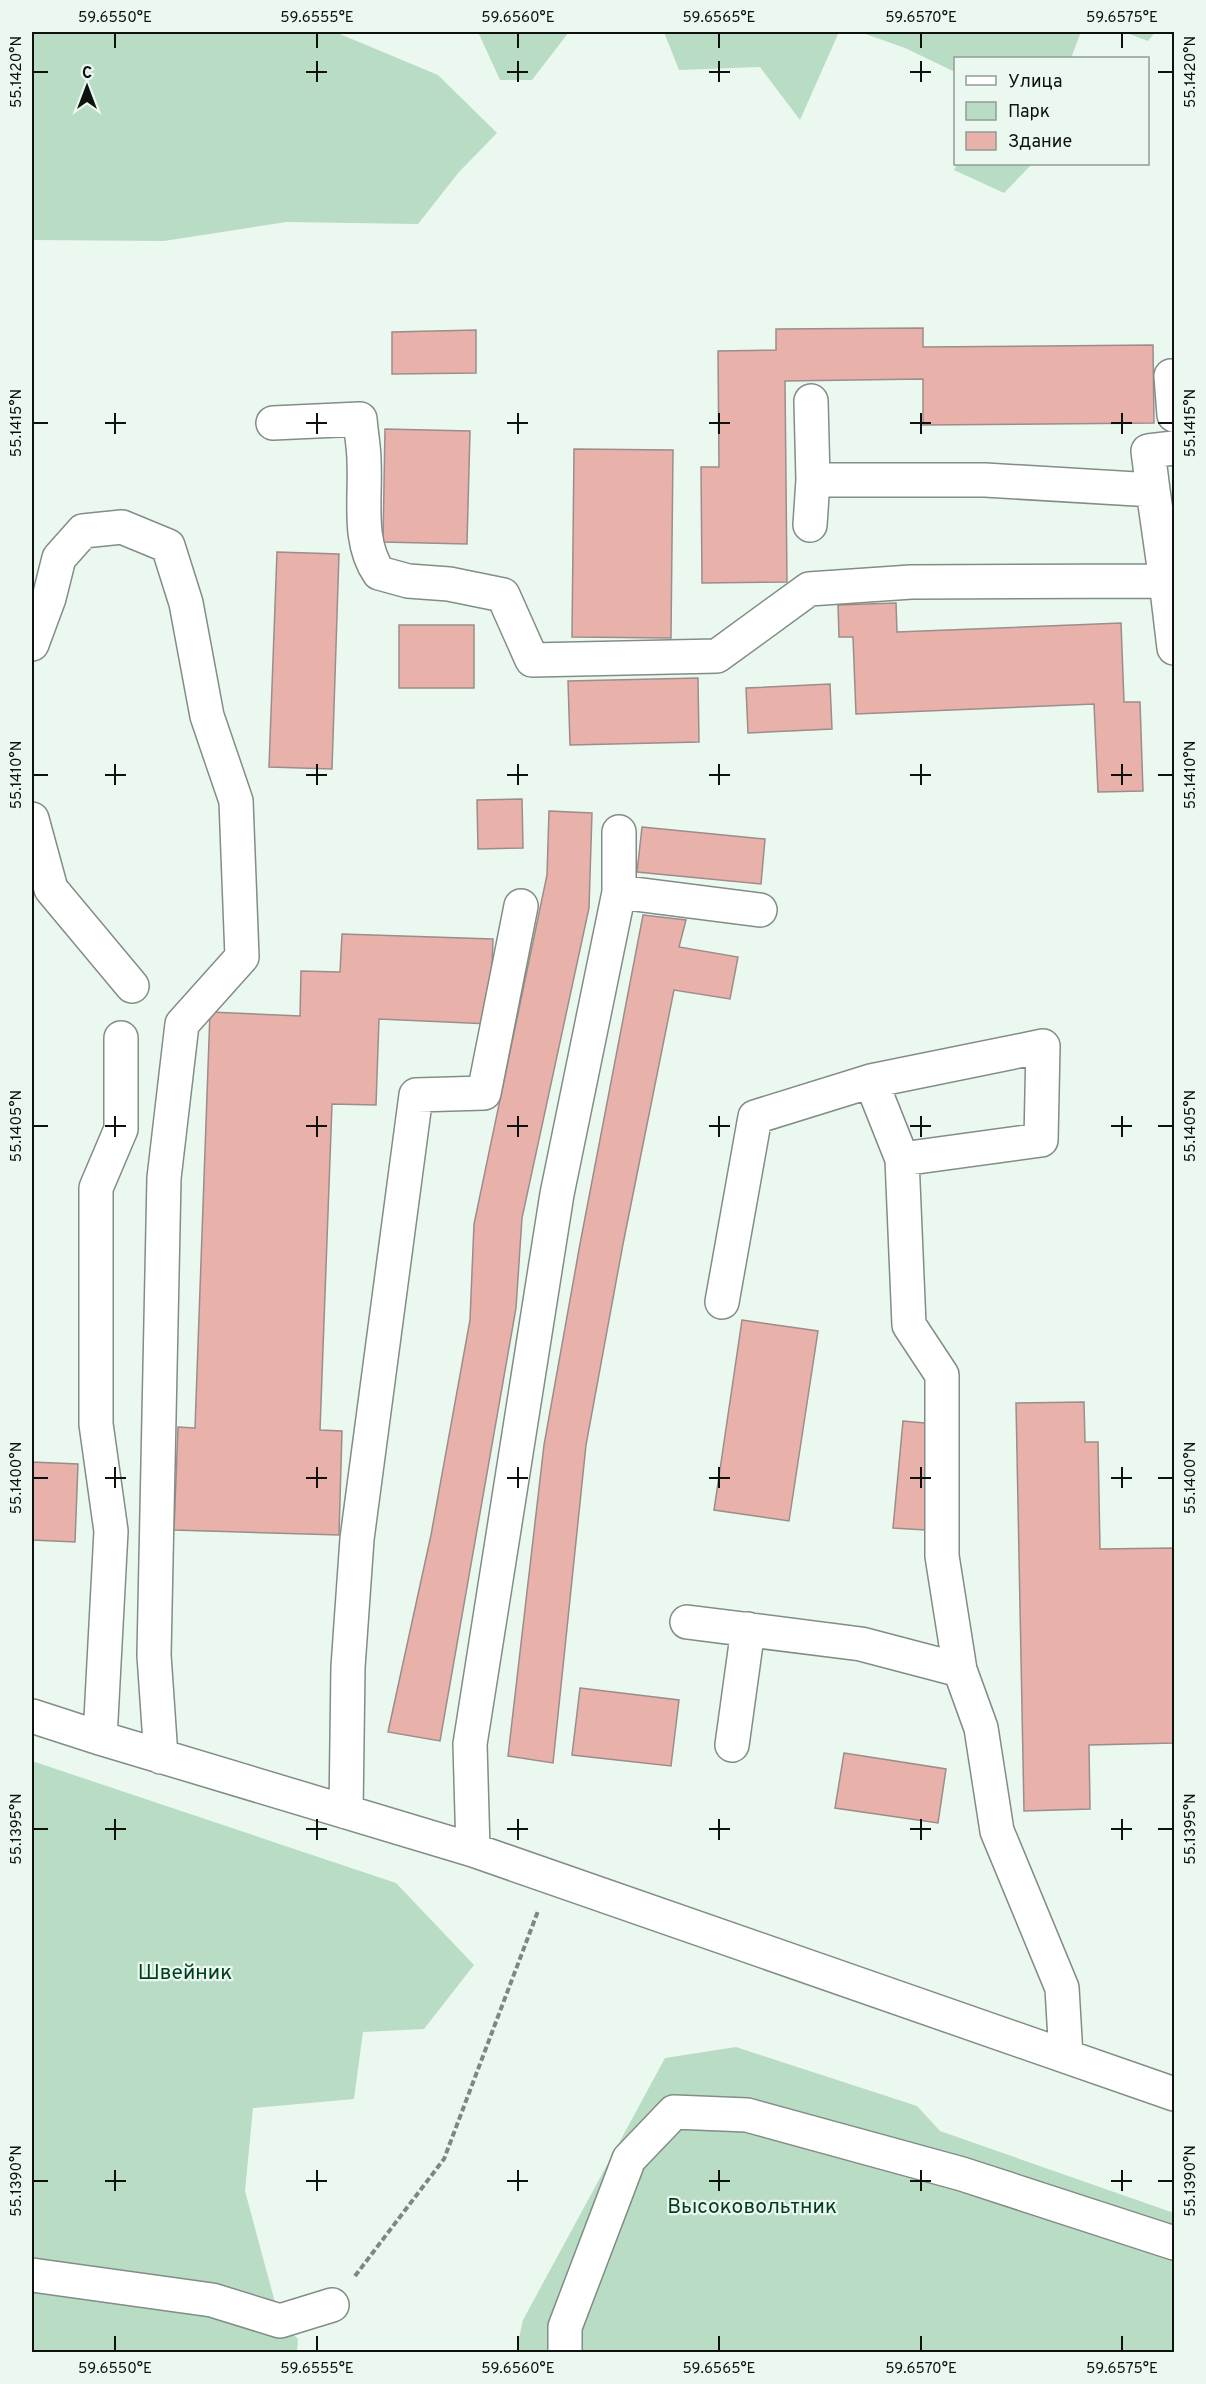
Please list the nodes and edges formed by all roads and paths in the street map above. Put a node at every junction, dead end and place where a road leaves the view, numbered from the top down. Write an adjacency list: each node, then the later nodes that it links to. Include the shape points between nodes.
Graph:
1 (1174, 376): 3 (lane)
2 (811, 401): 6 (lane)
3 (1174, 415)
4 (273, 423): 9 (lane, via 360,419 364,522 370,559 379,573 503,595 532,660 717,656 809,589 911,582)
5 (1174, 448): 7 (lane, via 1148,451)
6 (813, 480): 7 (lane, via 985,480); 8 (lane)
7 (1152, 490): 9 (lane)
8 (810, 525)
9 (1166, 581): 11 (lane)
10 (32, 644): 28 (lane, via 58,558 84,531 122,527 168,546 186,603 207,716 237,801 242,957 182,1024 164,1178 154,1655)
11 (1174, 648)
12 (32, 819): 17 (lane, via 51,889)
13 (619, 832): 14 (lane)
14 (619, 892): 16 (lane); 30 (lane, via 557,1194 470,1744)
15 (521, 906): 29 (lane, via 484,1093 416,1095 357,1539 348,1667)
16 (760, 910)
17 (132, 986)
18 (120, 1038): 26 (lane, via 120,1129 96,1188 96,1424 111,1531)
19 (871, 1080): 20 (lane); 20 (lane, via 1043,1046 1041,1140); 21 (lane, via 755,1117)
20 (902, 1159): 24 (lane, via 909,1325 942,1375 942,1556)
21 (722, 1302)
22 (687, 1622): 23 (lane)
23 (748, 1629): 24 (lane, via 861,1644); 27 (lane)
24 (960, 1670): 32 (lane, via 981,1728 997,1830 1062,1988)
25 (32, 1716): 26 (lane)
26 (100, 1738): 28 (lane)
27 (732, 1745)
28 (161, 1757): 29 (lane)
29 (346, 1812): 30 (lane)
30 (473, 1850): 31 (lane)
31 (551, 1877): 32 (lane); 36 (path, via 444,2159)
32 (1066, 2056): 33 (lane)
33 (1174, 2094)
34 (1174, 2243): 37 (lane, via 962,2174 747,2115 674,2112 629,2160 566,2327)
35 (32, 2275): 36 (lane, via 212,2300 280,2321)
36 (332, 2305)
37 (566, 2352)

